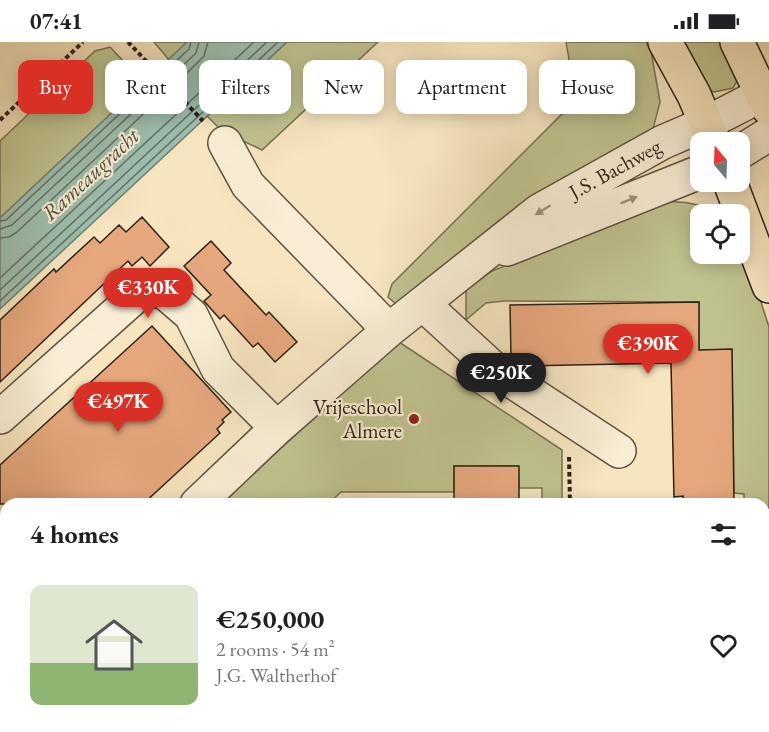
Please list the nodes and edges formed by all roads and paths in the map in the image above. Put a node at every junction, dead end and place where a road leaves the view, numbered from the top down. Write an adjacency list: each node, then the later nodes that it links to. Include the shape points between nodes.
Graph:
1 (83, 42): 6 (path)
2 (128, 42): 11 (path)
3 (665, 42): 7 (main road)
4 (736, 42): 5 (main road)
5 (767, 98): 8 (street, J.S. Bachweg)
6 (0, 120)
7 (710, 132)
8 (712, 132)
9 (769, 134): 12 (street)
10 (690, 137): 15 (street, J.S. Bachweg, one-way to 15, via 663,142 539,211)
11 (225, 143): 18 (street, via 248,185)
12 (750, 146)
13 (690, 176): 15 (street, J.S. Bachweg, one-way to 13)
14 (734, 192): 16 (main road)
15 (478, 261): 17 (street, J.S. Bachweg)
16 (769, 286)
17 (423, 304): 18 (street, J.S. Bachweg); 21 (street, via 495,370)
18 (389, 330): 20 (street, J.S. Bachweg)
19 (0, 417): 20 (street, via 139,293 162,290 190,315 218,369)
20 (277, 428): 22 (street, J.S. Bachweg)
21 (619, 452)
22 (203, 498)

